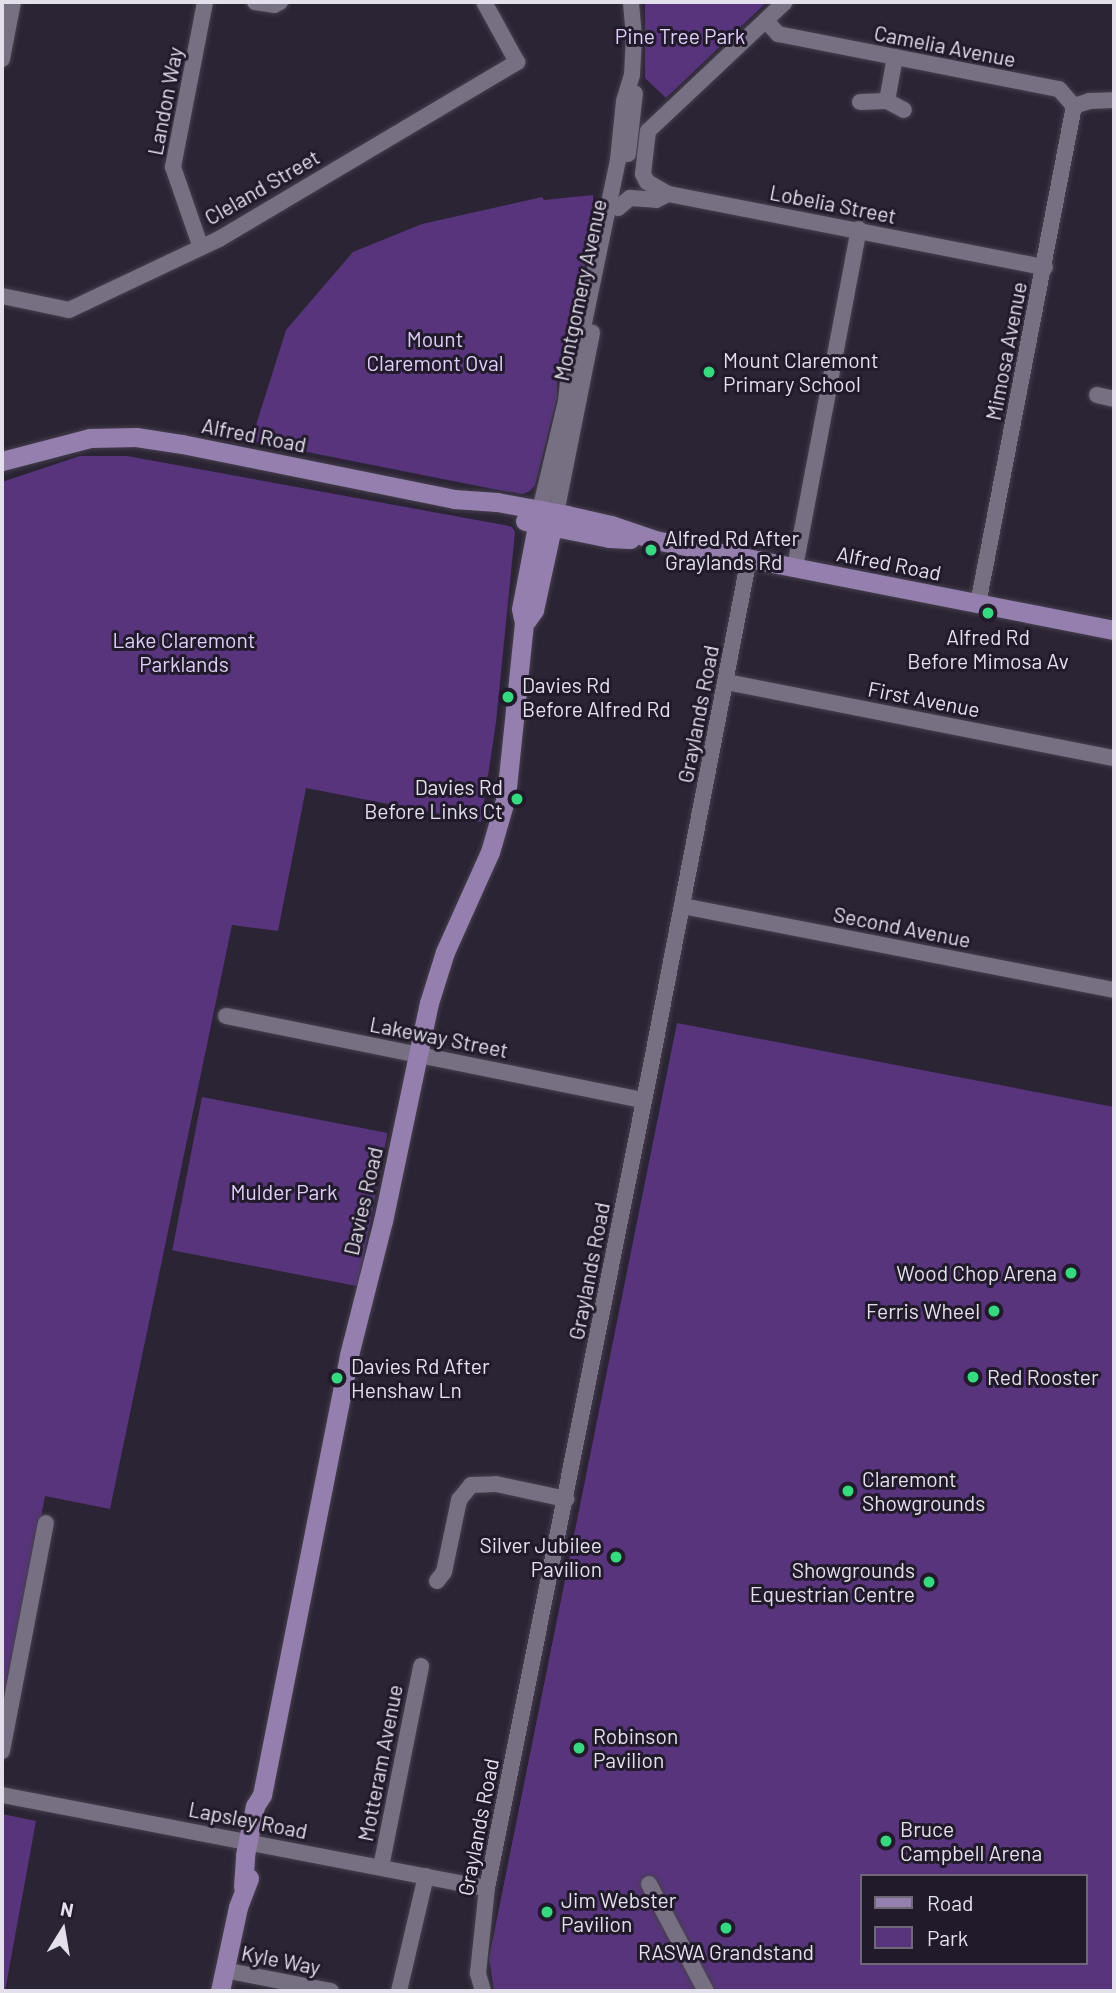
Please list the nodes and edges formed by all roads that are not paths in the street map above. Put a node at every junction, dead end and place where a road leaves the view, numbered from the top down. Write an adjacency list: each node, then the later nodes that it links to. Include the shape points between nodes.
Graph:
1 (13, 2): 10 (street)
2 (205, 2): 19 (street, Landon Way, via 173,167)
3 (255, 2): 4 (street)
4 (280, 2)
5 (484, 2): 19 (street, Cleland Street, via 517,62 219,239)
6 (631, 2): 17 (street, Montgomery Avenue, via 636,97)
7 (785, 2): 8 (street)
8 (766, 20): 9 (street, Camelia Avenue, via 778,34); 16 (street, via 648,131 643,174)
9 (895, 57): 12 (street); 14 (street, Camelia Avenue, via 1059,89)
10 (2, 59)
11 (1114, 100): 14 (street)
12 (887, 101): 13 (street); 15 (street)
13 (860, 102)
14 (1074, 106): 20 (street, Mimosa Avenue)
15 (904, 110)
16 (668, 194): 17 (street, Lobelia Street, via 656,200 630,198); 18 (street, Lobelia Street)
17 (613, 215): 27 (street, Montgomery Avenue, via 569,370)
18 (859, 229): 20 (street, Lobelia Street); 29 (street)
19 (200, 245): 21 (street, Cleland Street, via 69,310)
20 (1045, 267): 30 (street, Mimosa Avenue)
21 (2, 296)
22 (1097, 395): 23 (street)
23 (1114, 399)
24 (44, 451): 25 (main road, Alfred Road); 26 (main road, Alfred Road); 27 (main road, Alfred Road, via 90,438 136,437 454,499 497,502)
25 (2, 461)
26 (2, 470)
27 (547, 518): 28 (main road, Alfred Road, via 609,538 655,540); 37 (main road, Davies Road, via 534,610 524,624 506,797 490,852 440,964)
28 (749, 558): 29 (main road, Alfred Road); 32 (street, Graylands Road)
29 (795, 567): 30 (main road, Alfred Road)
30 (978, 604): 31 (main road, Alfred Road)
31 (1114, 631)
32 (726, 682): 33 (street, First Avenue); 34 (street, Graylands Road)
33 (1114, 758)
34 (682, 906): 35 (street, Second Avenue); 38 (street, Graylands Road)
35 (1114, 990)
36 (226, 1016): 37 (street, Lakeway Street)
37 (418, 1055): 38 (street, Lakeway Street); 45 (main road, Davies Road, via 349,1355 262,1795 265,1808)
38 (644, 1100): 39 (street, Graylands Road)
39 (566, 1499): 41 (street, via 496,1484 471,1485 459,1500 444,1572); 49 (street, Graylands Road)
40 (46, 1523): 43 (street)
41 (437, 1581)
42 (421, 1666): 46 (street, Motteram Avenue)
43 (2, 1751)
44 (2, 1795): 45 (street, Lapsley Road)
45 (253, 1842): 46 (street, Lapsley Road); 50 (main road, Davies Road, via 250,1876 243,1887)
46 (381, 1867): 47 (street, Lapsley Road)
47 (426, 1876): 49 (street, Lapsley Road); 53 (street)
48 (649, 1884): 55 (street)
49 (487, 1888): 54 (street, Graylands Road, via 478,1973)
50 (224, 1970): 51 (main road, Davies Road); 52 (street, Kyle Way)
51 (220, 1991)
52 (331, 1991)
53 (399, 1991)
54 (483, 1991)
55 (706, 1991)

